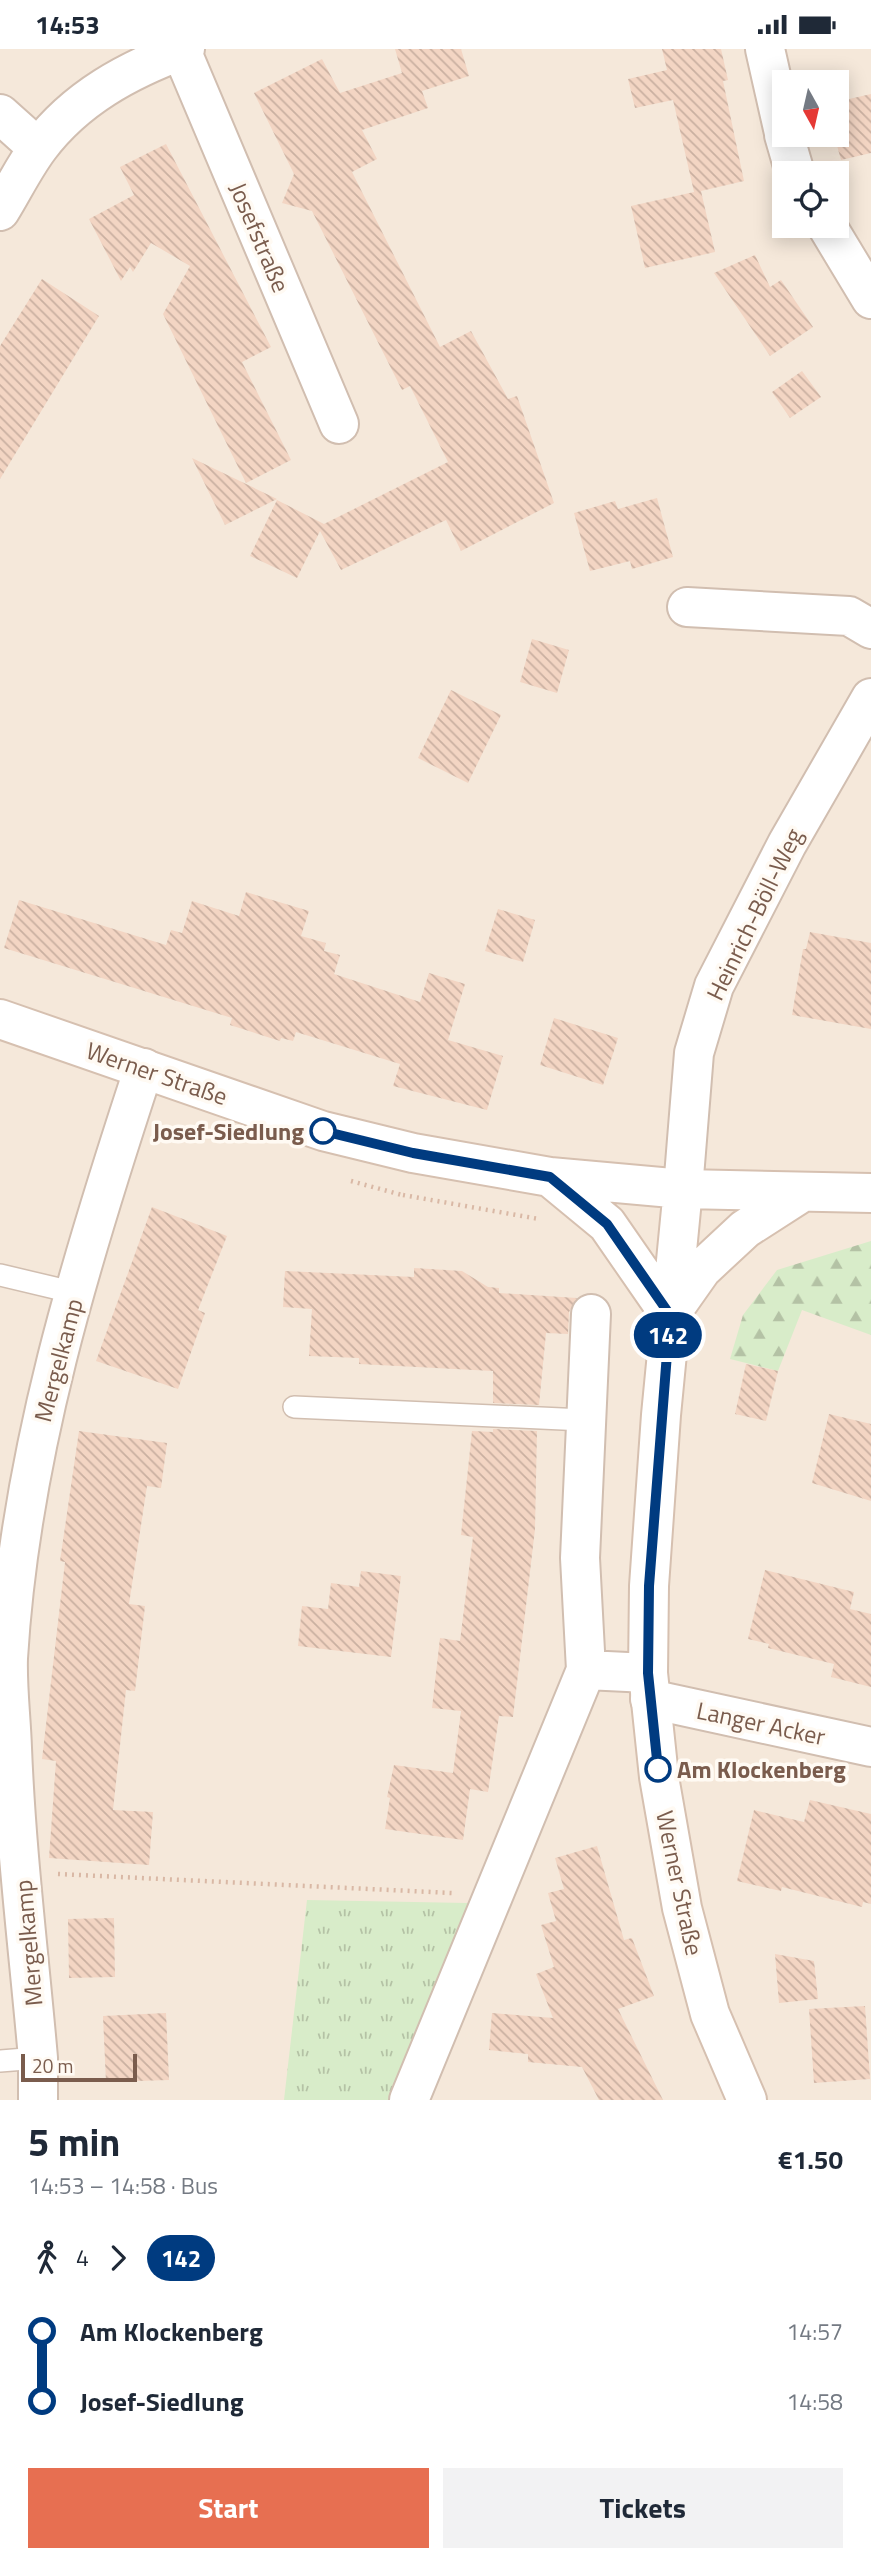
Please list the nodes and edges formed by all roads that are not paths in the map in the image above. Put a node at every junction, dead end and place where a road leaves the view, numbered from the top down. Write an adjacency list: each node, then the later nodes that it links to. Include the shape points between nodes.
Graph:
1 (765, 49): 3 (street)
2 (183, 50): 5 (street, via 95,91 64,117); 9 (street, Josefstraße)
3 (772, 80)
4 (0, 114): 5 (street)
5 (38, 148): 6 (street)
6 (0, 211)
7 (834, 238): 8 (street)
8 (871, 299)
9 (339, 424)
10 (687, 607): 11 (street, via 849,616)
11 (871, 629)
12 (871, 698): 16 (street, Heinrich-Böll-Weg, via 787,844 714,986 694,1053)
13 (0, 1019): 14 (street, Werner Straße)
14 (144, 1068): 15 (street, Werner Straße, via 323,1131 413,1153); 20 (street, Mergelkamp)
15 (550, 1177): 16 (street, Werner Straße); 22 (street, via 607,1224)
16 (683, 1189): 17 (street); 22 (street, Werner Straße)
17 (800, 1193): 18 (street); 22 (street, via 745,1229 702,1269)
18 (871, 1193)
19 (0, 1275): 20 (lane)
20 (76, 1293): 25 (street, Mergelkamp, via 42,1413)
21 (592, 1314): 24 (street)
22 (670, 1315): 27 (street, Werner Straße, via 649,1586)
23 (294, 1407): 24 (lane)
24 (584, 1420): 26 (street, via 580,1558)
25 (4, 1660): 29 (street, Mergelkamp)
26 (586, 1670): 27 (street); 32 (street)
27 (649, 1686): 28 (street, Langer Acker); 33 (street, Werner Straße, via 682,1908 710,2014)
28 (871, 1747)
29 (38, 2058): 30 (lane); 31 (street, Mergelkamp)
30 (0, 2061)
31 (38, 2100)
32 (409, 2100)
33 (747, 2100)

